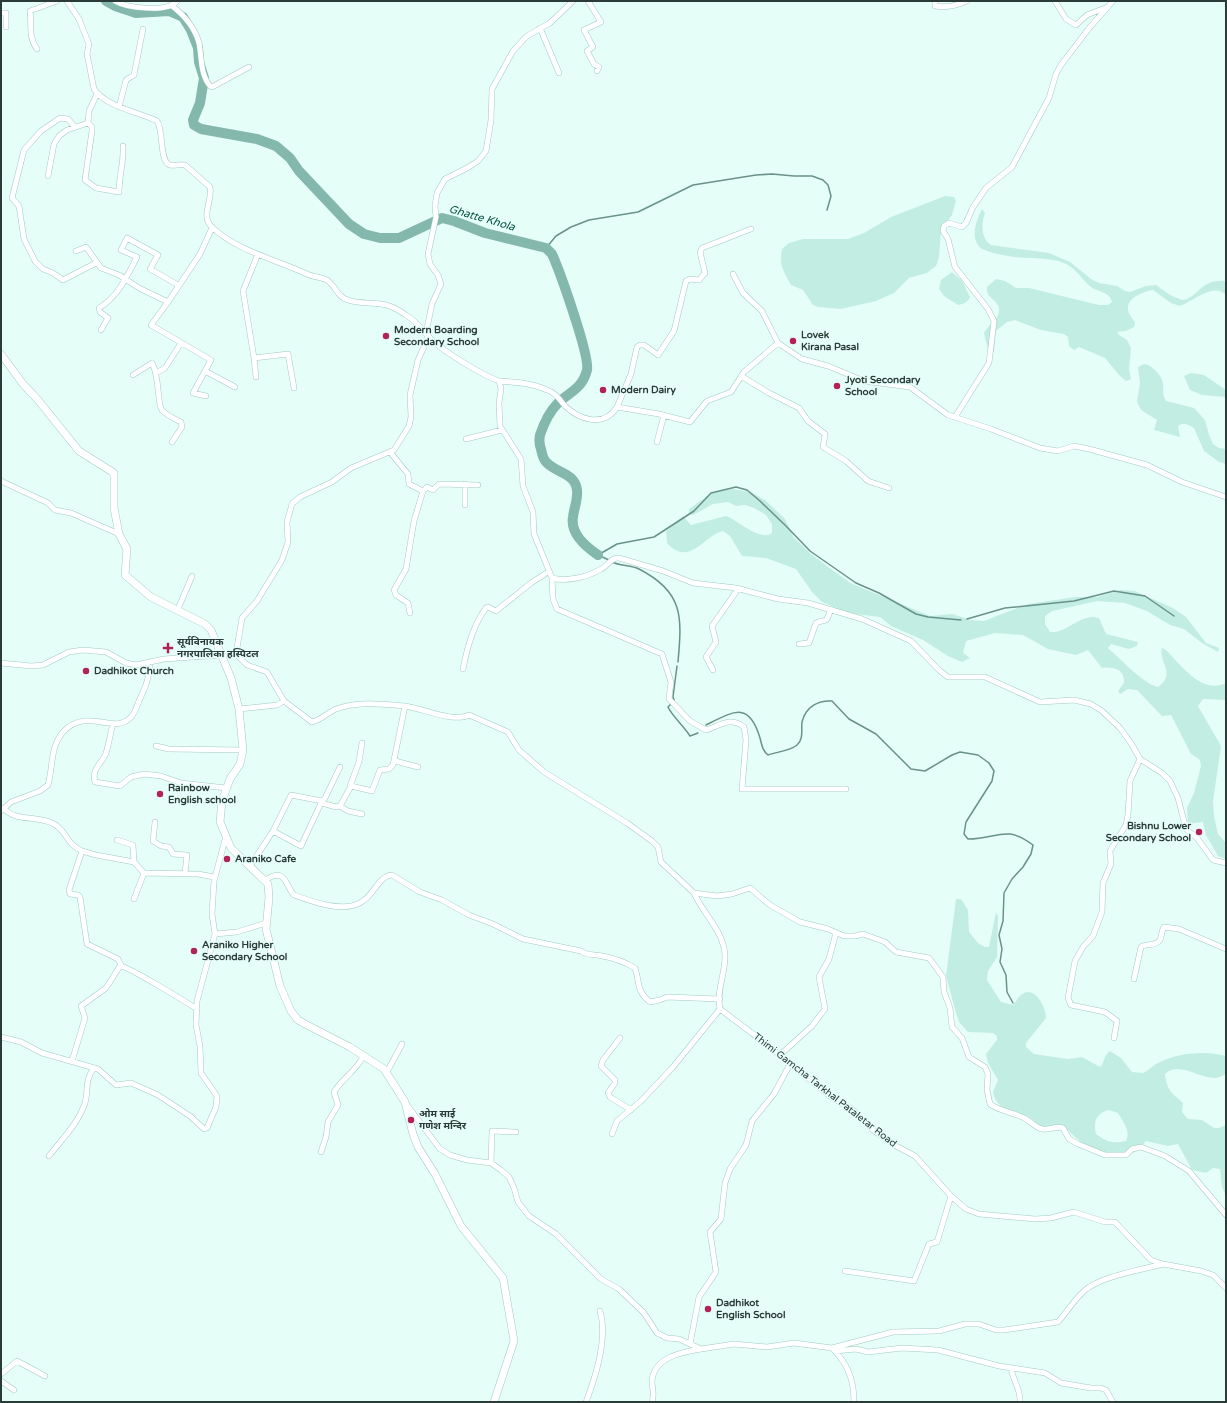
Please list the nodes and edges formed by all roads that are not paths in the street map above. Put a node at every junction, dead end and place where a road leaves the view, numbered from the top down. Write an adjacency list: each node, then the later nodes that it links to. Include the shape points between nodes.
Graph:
1 (57, 1): 17 (street, via 30,11 30,36)
2 (67, 1): 21 (street, via 79,19 89,44 87,54)
3 (115, 1): 11 (street, via 139,8)
4 (177, 1): 11 (street)
5 (573, 1): 15 (street, via 550,23)
6 (588, 1): 19 (street, via 601,22 584,30 592,47 587,51 594,64 599,67)
7 (935, 1): 8 (street, via 935,6 951,7)
8 (967, 1)
9 (1054, 1): 12 (street, via 1066,19 1076,25 1087,16)
10 (1113, 1): 12 (street)
11 (171, 5): 18 (street, via 185,16 194,30 199,43 201,63 210,86)
12 (1108, 7): 53 (street, via 1061,65 1049,98 1012,167 986,188 962,227 949,223 944,226 943,231 948,239 955,267 988,309 994,321 989,363)
13 (1, 13): 14 (street, via 6,13)
14 (6, 27)
15 (540, 28): 20 (street); 37 (street, via 527,36 513,51 492,89 486,151 478,161 445,179 437,193 436,217 428,259 438,275 440,284 432,304)
16 (143, 29): 22 (street, via 134,76 126,80)
17 (37, 49)
18 (249, 67)
19 (597, 71)
20 (560, 73)
21 (97, 94): 22 (street); 23 (street, via 89,111)
22 (119, 107): 27 (street, via 157,121 166,163 186,165 208,184 211,196 206,217)
23 (88, 123): 24 (street); 25 (street, via 92,131 85,180 90,185 119,192 121,166 124,161)
24 (75, 127): 26 (street, via 59,136 54,144); 31 (street, via 68,119 60,118 41,131 24,150 12,198 19,206 28,249 38,266 63,280)
25 (123, 146)
26 (48, 176)
27 (212, 228): 30 (street); 34 (street, via 200,254)
28 (752, 229): 51 (street, via 702,248 700,252 705,273 699,280 686,281 674,331 658,355 644,345 637,347 631,374)
29 (76, 251): 31 (street, via 86,247)
30 (258, 254): 37 (street, via 325,279 338,294 348,300 389,306 417,322); 41 (street, via 243,291)
31 (96, 263): 33 (street)
32 (732, 274): 39 (street, via 743,293 762,311)
33 (126, 280): 34 (street, via 137,257 121,250 126,238 158,255 150,270); 35 (street); 36 (street, via 116,294 99,308 108,318)
34 (178, 285): 35 (street)
35 (168, 302): 38 (street, via 151,325)
36 (101, 330)
37 (427, 334): 47 (street, via 439,346); 58 (street, via 410,395 411,421)
38 (181, 343): 42 (street, via 211,360); 43 (street, via 165,368)
39 (778, 343): 46 (street); 53 (street, via 802,359 828,366 864,381 910,387 948,416)
40 (1, 354): 66 (street, via 79,451 114,473 113,504)
41 (254, 358): 45 (street); 49 (street, via 288,354)
42 (205, 371): 48 (street); 50 (street, via 193,393)
43 (156, 373): 44 (street, via 152,363); 56 (street, via 159,405 162,410 181,422 182,427)
44 (133, 375)
45 (256, 376)
46 (742, 376): 52 (street, via 731,392 707,401 690,422); 62 (street, via 799,408 808,421 825,434 823,447 846,461 868,481)
47 (499, 381): 51 (street, via 538,386 559,397 564,405 575,413 590,419 602,421 612,415); 54 (street)
48 (235, 387)
49 (294, 388)
50 (206, 396)
51 (617, 407): 52 (street)
52 (664, 415): 57 (street)
53 (955, 417): 64 (street, via 1045,449 1058,451 1074,446 1147,465 1182,482)
54 (502, 430): 55 (street); 67 (street, via 511,440 521,459 523,486 533,512 534,534)
55 (466, 439)
56 (172, 442)
57 (657, 442)
58 (390, 452): 63 (street, via 408,474 408,484); 75 (street, via 351,468 332,482 300,497 292,504 287,522 288,542 282,560 257,601 242,618)
59 (1, 481): 66 (street, via 48,503 56,510 71,513)
60 (465, 484): 61 (street); 63 (street, via 439,484 433,490 427,487); 65 (street)
61 (478, 485)
62 (889, 488)
63 (424, 491): 73 (street, via 414,521 406,569 394,590 396,595 408,603)
64 (1226, 497)
65 (465, 505)
66 (119, 534): 71 (street, via 127,549 124,572 128,580 151,597)
67 (548, 572): 69 (street); 79 (street, via 496,611 486,608 480,615 470,640)
68 (192, 576): 71 (street)
69 (552, 578): 70 (street, via 583,576 607,566 612,559 619,558 693,583); 94 (street, via 553,599 557,609 662,654 671,682 669,699 690,721 706,730 721,723 736,722 744,727 746,740 742,788)
70 (736, 588): 72 (street); 80 (street, via 736,592 712,626 716,642 706,657)
71 (178, 609): 76 (street, via 209,627)
72 (831, 609): 74 (street, via 827,621 816,623 809,643); 88 (street, via 906,638 948,677 970,676 991,679 1040,702 1074,700 1091,704 1120,728)
73 (410, 614)
74 (798, 644)
75 (236, 654): 76 (street); 81 (street, via 247,665 267,672)
76 (221, 655): 78 (street, via 164,659); 83 (street, via 231,678)
77 (1, 663): 78 (street, via 43,665 69,652 83,650 106,652 136,664)
78 (150, 663): 84 (street, via 148,683 133,715 123,724)
79 (463, 669)
80 (713, 670)
81 (284, 701): 82 (street, via 312,722 336,709 355,705); 83 (street, via 277,705)
82 (405, 706): 89 (street); 111 (street, via 459,718 470,715 508,732 524,756 544,772 652,841 658,847 661,862)
83 (239, 709): 87 (street)
84 (113, 724): 93 (street, via 106,754 96,770 95,782 120,786 131,777 144,774 182,783); 97 (street, via 91,720 70,726 60,736 54,750 48,785 11,802)
85 (362, 743): 92 (street, via 359,762)
86 (156, 746): 87 (street, via 169,749)
87 (243, 750): 93 (street, via 238,770 230,778)
88 (1140, 759): 105 (street, via 1170,781 1178,798 1186,829 1197,838 1213,860); 124 (street, via 1130,781 1126,825 1110,850 1111,864 1103,883 1102,912 1093,936 1075,961 1068,998 1071,1005 1105,1012 1117,1021)
89 (395, 761): 91 (street); 92 (street, via 391,768 380,770 372,791)
90 (340, 767): 95 (street)
91 (418, 767)
92 (350, 786): 96 (street)
93 (226, 788): 101 (street, via 219,816)
94 (846, 789)
95 (322, 802): 96 (street); 100 (street, via 292,795); 100 (street, via 301,846)
96 (340, 806): 98 (street)
97 (2, 810): 103 (street, via 20,818 41,820 55,825 71,845)
98 (362, 814)
99 (155, 822): 108 (street, via 153,842 169,847 173,854 187,855)
100 (273, 831): 106 (street)
101 (226, 836): 106 (street, via 231,848); 109 (street)
102 (117, 840): 104 (street, via 133,845)
103 (82, 851): 104 (street); 117 (street, via 69,892 80,897 87,944 111,955)
104 (134, 862): 107 (street)
105 (1226, 863)
106 (250, 866): 110 (street)
107 (144, 873): 108 (street); 112 (street)
108 (185, 873): 109 (street)
109 (214, 877): 115 (street, via 212,914)
110 (265, 880): 113 (street, via 269,890); 119 (street, via 273,875 278,876 288,883 294,895 331,907 358,904 383,880 392,875 420,892 523,939 624,961 635,968 637,985 644,998 650,1002 678,996)
111 (694, 893): 114 (street, via 717,896 750,888 770,905 800,922); 119 (street, via 716,928 723,947 725,956)
112 (134, 899)
113 (266, 923): 115 (street, via 237,932); 126 (street, via 280,986 295,1016 304,1024)
114 (836, 933): 127 (street, via 829,959 819,977 825,1009 812,1026); 140 (street, via 844,936 863,934 885,942 896,952 929,958 933,962 943,977 952,1028 962,1038 969,1057 985,1067 988,1074 990,1104 998,1110 1026,1119 1044,1130 1063,1128 1069,1139 1105,1155 1126,1155 1132,1149 1141,1147 1165,1156 1189,1171)
115 (215, 934): 120 (street)
116 (1226, 949): 118 (street, via 1179,929 1164,927 1160,940 1154,945 1141,947)
117 (122, 965): 120 (street); 128 (street, via 106,988 81,1006 85,1018)
118 (1134, 979)
119 (720, 999): 121 (street)
120 (197, 1008): 130 (street, via 201,1073 217,1096 216,1107 208,1128 204,1129 190,1116 158,1095 131,1083 116,1085 103,1072)
121 (720, 1010): 127 (street, Thimi Gamcha Tarkhal Pataletar Road); 133 (street, via 673,1068)
122 (1, 1037): 128 (street, via 21,1042 42,1053)
123 (620, 1038): 133 (street, via 601,1066 615,1080 608,1094 610,1097)
124 (1114, 1038)
125 (402, 1044): 131 (street)
126 (364, 1055): 131 (street); 136 (street, via 354,1071 339,1082 334,1092 338,1105 328,1122)
127 (780, 1055): 129 (street, Thimi Gamcha Tarkhal Pataletar Road)
128 (72, 1061): 130 (street)
129 (790, 1064): 139 (street, Thimi Gamcha Tarkhal Pataletar Road, via 831,1097 852,1109 873,1130 914,1156); 145 (street, via 774,1094 752,1122 746,1145 730,1168 725,1182 722,1219 710,1232 716,1272 700,1297)
130 (94, 1068): 137 (street, via 87,1078 85,1102 76,1122)
131 (387, 1072): 132 (street)
132 (405, 1102): 138 (street, via 440,1149 468,1160); 153 (street, via 412,1134 461,1226 503,1278 514,1341)
133 (631, 1110): 135 (street, via 617,1121)
134 (516, 1132): 138 (street, via 492,1131)
135 (612, 1134)
136 (320, 1152)
137 (49, 1156)
138 (491, 1162): 145 (street, via 509,1177 518,1202 530,1216 556,1234 602,1279 619,1289 644,1313 657,1333)
139 (951, 1196): 141 (street, Thimi Gamcha Tarkhal Pataletar Road, via 966,1209 979,1214 1035,1219 1074,1212 1105,1222 1115,1222 1151,1260); 142 (street, via 937,1242 931,1242 928,1246 914,1281)
140 (1226, 1215)
141 (1164, 1264): 143 (street, Thimi Gamcha Tarkhal Pataletar Road, via 1213,1275); 147 (street, via 1096,1283 1075,1300 1058,1322 1000,1330 979,1324 966,1324 940,1331 893,1332)
142 (845, 1271)
143 (1226, 1288)
144 (600, 1312): 154 (street, via 603,1331 600,1360)
145 (690, 1344): 146 (street)
146 (700, 1348): 147 (street, via 734,1344 767,1347 794,1343); 155 (street, via 677,1354 658,1366 653,1376)
147 (834, 1350): 148 (street, via 938,1350); 156 (street, via 847,1366 854,1385)
148 (1011, 1368): 157 (street, via 1012,1376 1020,1389); 158 (street, via 1045,1373 1061,1383 1101,1388 1106,1390)
149 (1, 1374): 150 (street, via 17,1361)
150 (45, 1376)
151 (1, 1380): 152 (street)
152 (14, 1390)
153 (494, 1402)
154 (586, 1402)
155 (652, 1402)
156 (854, 1402)
157 (1020, 1402)
158 (1113, 1402)

